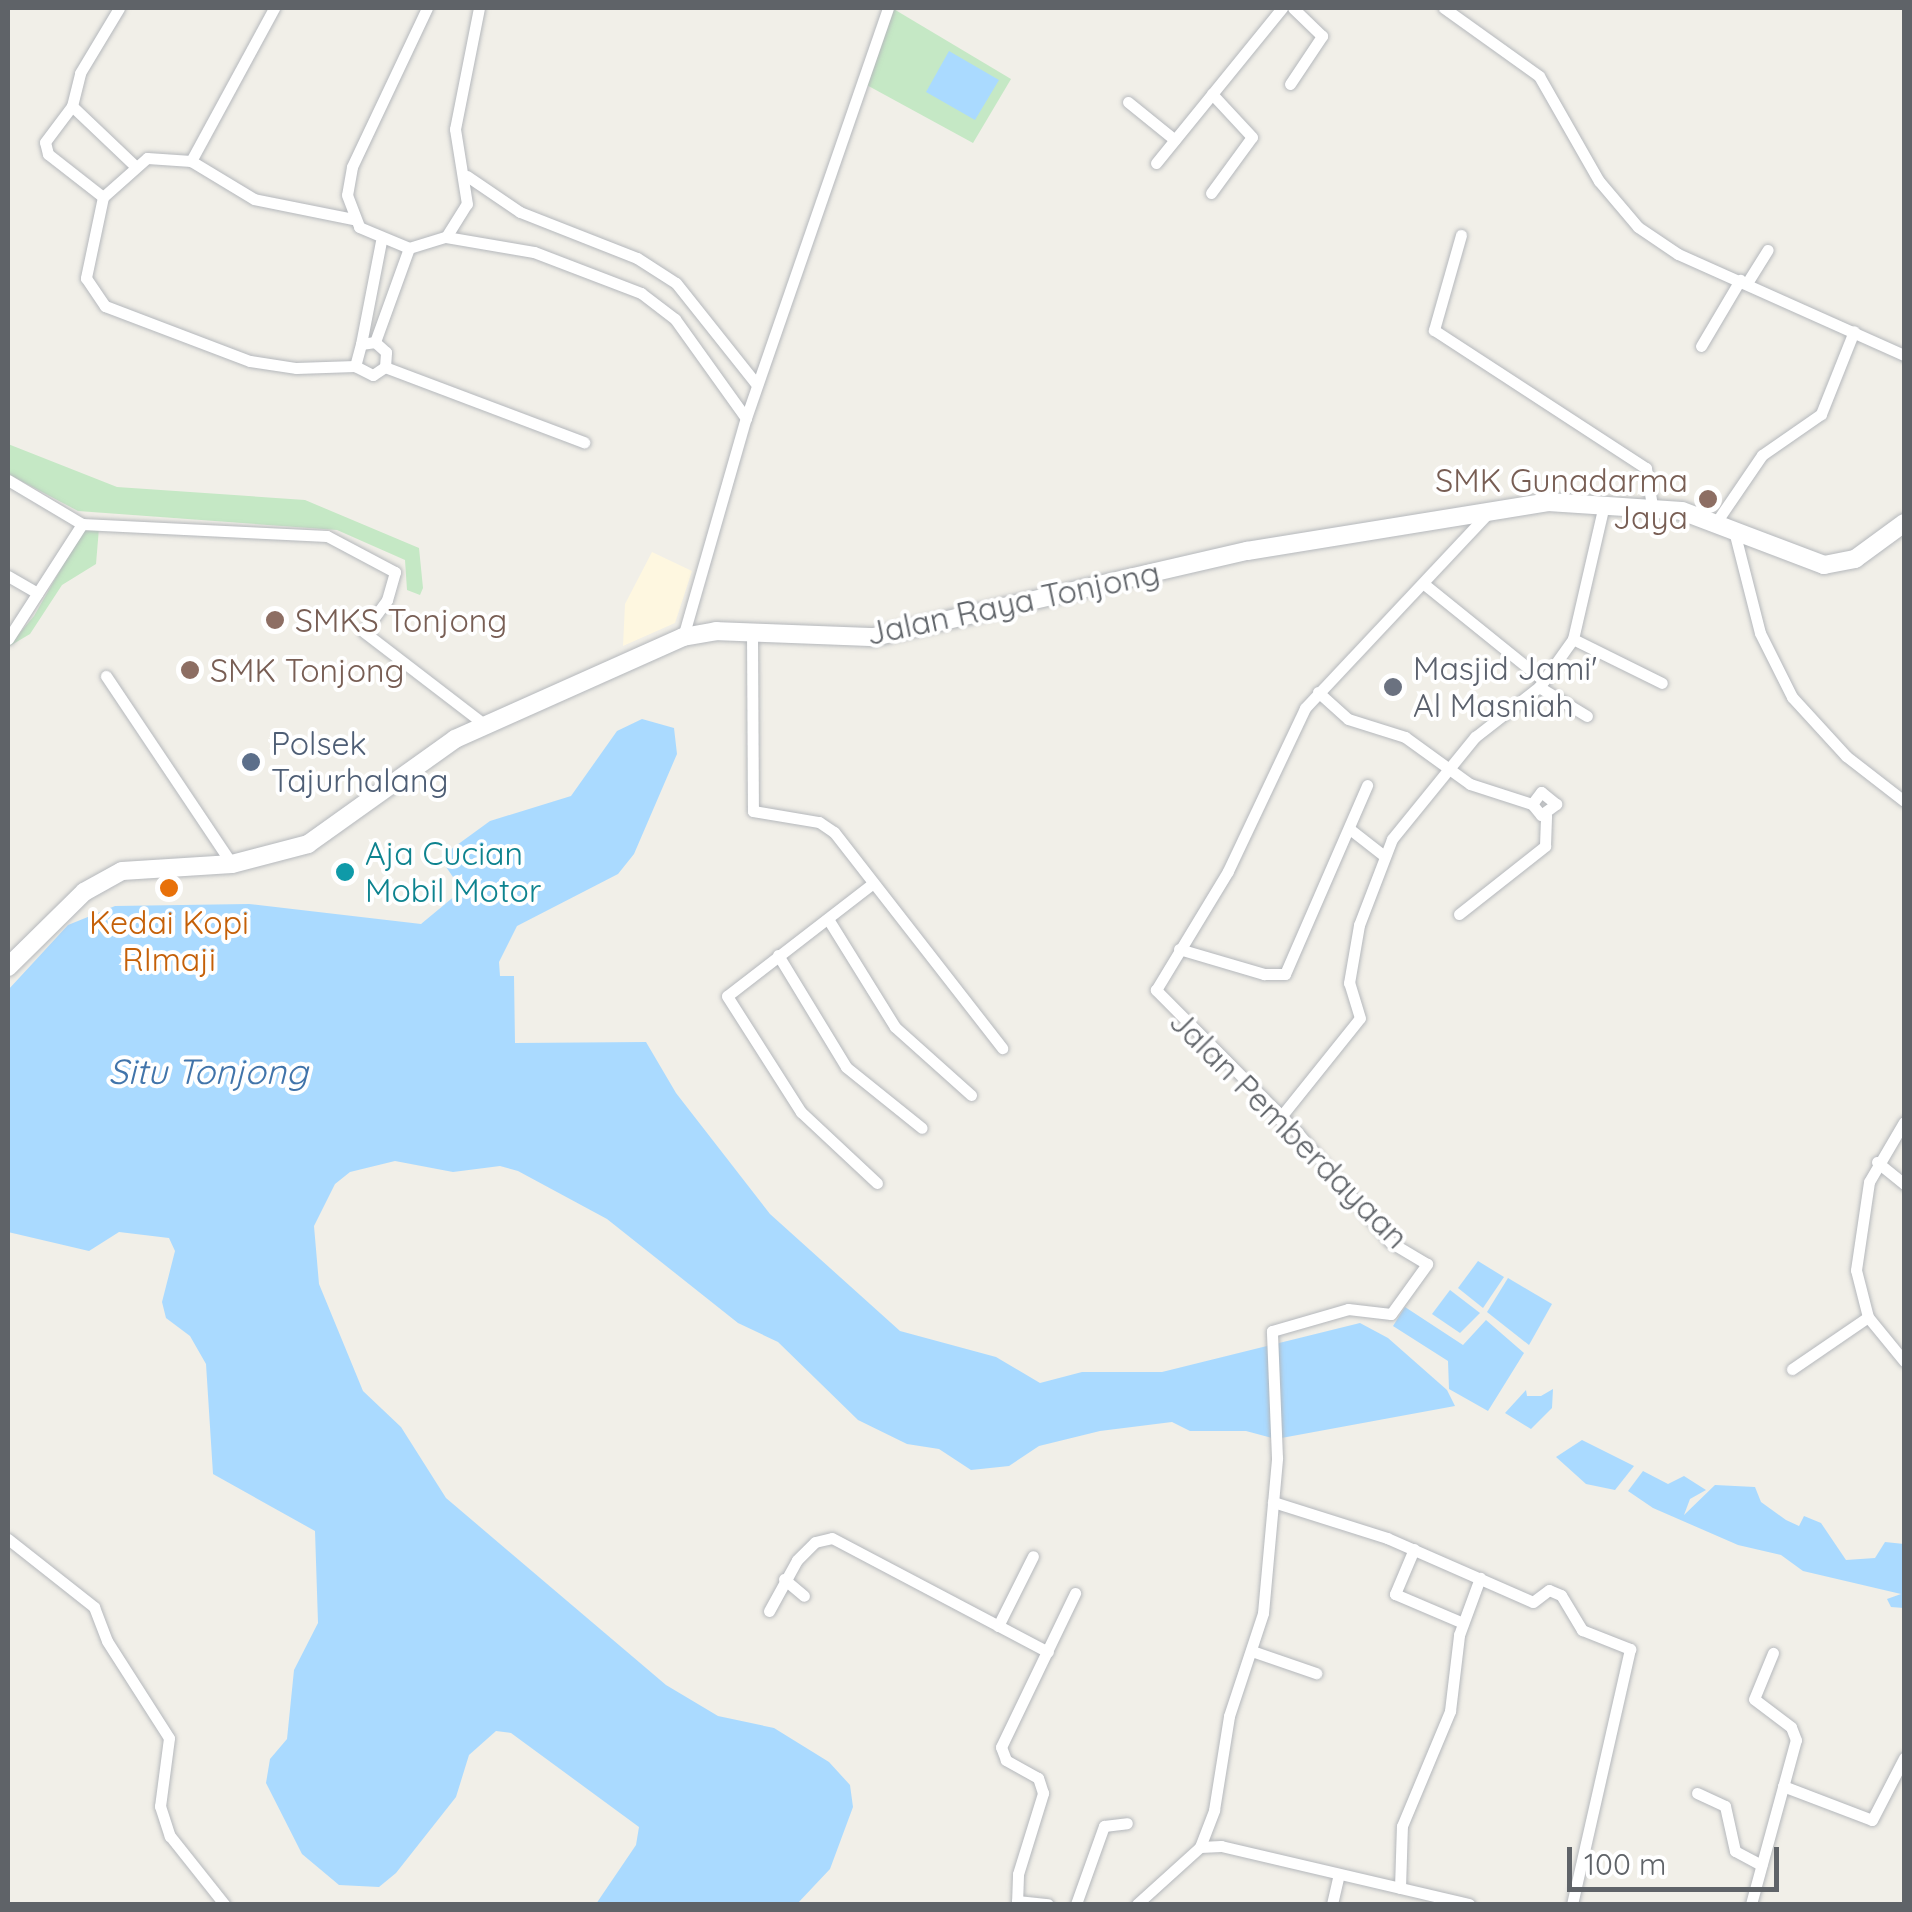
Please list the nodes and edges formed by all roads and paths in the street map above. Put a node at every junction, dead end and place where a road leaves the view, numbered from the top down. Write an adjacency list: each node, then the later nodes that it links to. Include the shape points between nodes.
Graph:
1 (119, 8): 12 (street, via 80,73)
2 (274, 8): 14 (street)
3 (427, 8): 20 (street, via 352,168 346,195)
4 (479, 8): 17 (street, via 454,129)
5 (888, 8): 34 (street)
6 (1282, 8): 10 (street)
7 (1293, 8): 9 (street, via 1322,36)
8 (1444, 8): 26 (street, via 1539,76 1599,181 1638,227 1678,254)
9 (1290, 84)
10 (1212, 94): 13 (street); 18 (street, via 1252,137)
11 (1128, 102): 13 (street)
12 (72, 106): 16 (street); 19 (street, via 45,148)
13 (1175, 140): 15 (street)
14 (191, 161): 16 (street, via 162,156); 20 (street, via 254,200)
15 (1156, 163)
16 (134, 164): 19 (street)
17 (467, 176): 22 (street, via 466,204); 34 (street, via 520,212 638,258 676,283)
18 (1211, 192)
19 (103, 197): 32 (street, via 86,278 105,306 250,360 296,368)
20 (352, 219): 23 (street)
21 (1461, 236): 39 (street, via 1434,330 1646,468)
22 (446, 237): 24 (street); 35 (street, via 534,252 641,292 675,319)
23 (382, 241): 24 (street); 29 (street)
24 (409, 248): 28 (street)
25 (1768, 250): 26 (street)
26 (1744, 282): 27 (street); 30 (street)
27 (1854, 331): 31 (street); 43 (street, via 1822,414 1762,455 1735,485)
28 (376, 342): 29 (street); 33 (street, via 386,352)
29 (360, 344): 32 (street)
30 (1701, 346)
31 (1904, 355)
32 (354, 366): 33 (street, via 373,376)
33 (385, 367): 36 (street)
34 (757, 385): 35 (street)
35 (746, 418): 48 (street)
36 (584, 442)
37 (8, 480): 42 (street)
38 (1604, 505): 39 (main road, Jalan Raya Tonjong); 40 (main road, Jalan Raya Tonjong); 50 (street)
39 (1652, 506): 43 (main road, Jalan Raya Tonjong)
40 (1493, 508): 45 (street, Jalan Pemberdayaan); 47 (main road, Jalan Raya Tonjong, via 1247,551 874,637)
41 (1904, 523): 43 (main road, Jalan Raya Tonjong, via 1856,559 1824,565)
42 (82, 524): 46 (street); 56 (street, via 327,536 383,560 395,572 394,586 364,632)
43 (1725, 524): 59 (street, via 1760,634 1792,697 1846,756)
44 (8, 576): 46 (street)
45 (1424, 584): 52 (street); 54 (street, Jalan Pemberdayaan)
46 (38, 593): 49 (street)
47 (752, 631): 48 (main road, Jalan Raya Tonjong); 65 (street, via 753,811 826,825)
48 (683, 637): 56 (main road, Jalan Raya Tonjong)
49 (8, 638)
50 (1573, 639): 52 (street); 53 (street)
51 (106, 676): 64 (street)
52 (1542, 684): 55 (street); 57 (street, via 1487,725)
53 (1662, 684)
54 (1318, 692): 57 (street, via 1348,718 1405,738); 68 (street, Jalan Pemberdayaan, via 1296,722 1228,870)
55 (1587, 716)
56 (485, 725): 64 (main road, Jalan Raya Tonjong, via 455,739 308,844)
57 (1447, 768): 60 (street, via 1483,790); 63 (street)
58 (1367, 785): 62 (street)
59 (1904, 800)
60 (1532, 804): 61 (street); 61 (street, via 1536,794 1551,794 1554,809)
61 (1546, 815): 66 (street, via 1545,846)
62 (1350, 830): 63 (street); 68 (street, via 1286,974)
63 (1383, 855): 73 (street, via 1350,977 1360,1018)
64 (232, 864): 70 (main road, Jalan Raya Tonjong, via 122,870 84,892)
65 (872, 884): 67 (street); 71 (street)
66 (1459, 914)
67 (828, 919): 69 (street); 72 (street, via 895,1027)
68 (1179, 950): 73 (street, Jalan Pemberdayaan, via 1157,995)
69 (778, 955): 75 (street, via 846,1066); 77 (street, via 730,988 728,1000 801,1112)
70 (8, 967)
71 (1002, 1048)
72 (971, 1095)
73 (1279, 1119): 82 (street, Jalan Pemberdayaan, via 1390,1242 1426,1268 1391,1314 1348,1309 1275,1328)
74 (1904, 1122): 76 (street)
75 (922, 1128)
76 (1877, 1162): 78 (street); 79 (street, via 1856,1244)
77 (877, 1182)
78 (1904, 1184)
79 (1868, 1317): 80 (street); 81 (street)
80 (1904, 1362)
81 (1792, 1370)
82 (1273, 1502): 84 (street); 93 (street, Jalan Pemberdayaan, via 1263,1613)
83 (8, 1539): 106 (street, via 94,1606 107,1641 169,1738 160,1806 170,1836)
84 (1414, 1549): 86 (street); 91 (street, via 1395,1594)
85 (1033, 1556): 92 (street)
86 (1480, 1578): 91 (street); 112 (street, via 1533,1602 1549,1590 1564,1596 1582,1630 1630,1648)
87 (784, 1579): 89 (street); 90 (street); 92 (street, via 815,1542 839,1540)
88 (1075, 1593): 94 (street)
89 (804, 1596)
90 (770, 1611)
91 (1463, 1622): 104 (street, via 1453,1702 1402,1826)
92 (998, 1626): 94 (street)
93 (1252, 1650): 96 (street); 101 (street, Jalan Pemberdayaan, via 1229,1716 1214,1810)
94 (1048, 1652): 105 (street, via 1000,1747 1006,1760 1038,1778 1042,1793)
95 (1773, 1653): 98 (street, via 1752,1692 1758,1705 1795,1731)
96 (1316, 1673)
97 (1904, 1758): 98 (street, via 1872,1820)
98 (1783, 1786): 102 (street)
99 (1697, 1793): 102 (street, via 1725,1806 1735,1852)
100 (1128, 1823): 108 (street, via 1110,1822 1097,1836)
101 (1200, 1848): 103 (street, via 1239,1846); 109 (street)
102 (1761, 1864): 113 (street)
103 (1338, 1877): 104 (street); 110 (street)
104 (1400, 1888): 111 (street)
105 (1017, 1903): 107 (street)
106 (224, 1904)
107 (1048, 1904)
108 (1076, 1904)
109 (1137, 1904)
110 (1332, 1904)
111 (1469, 1904)
112 (1572, 1904)
113 (1751, 1904)

